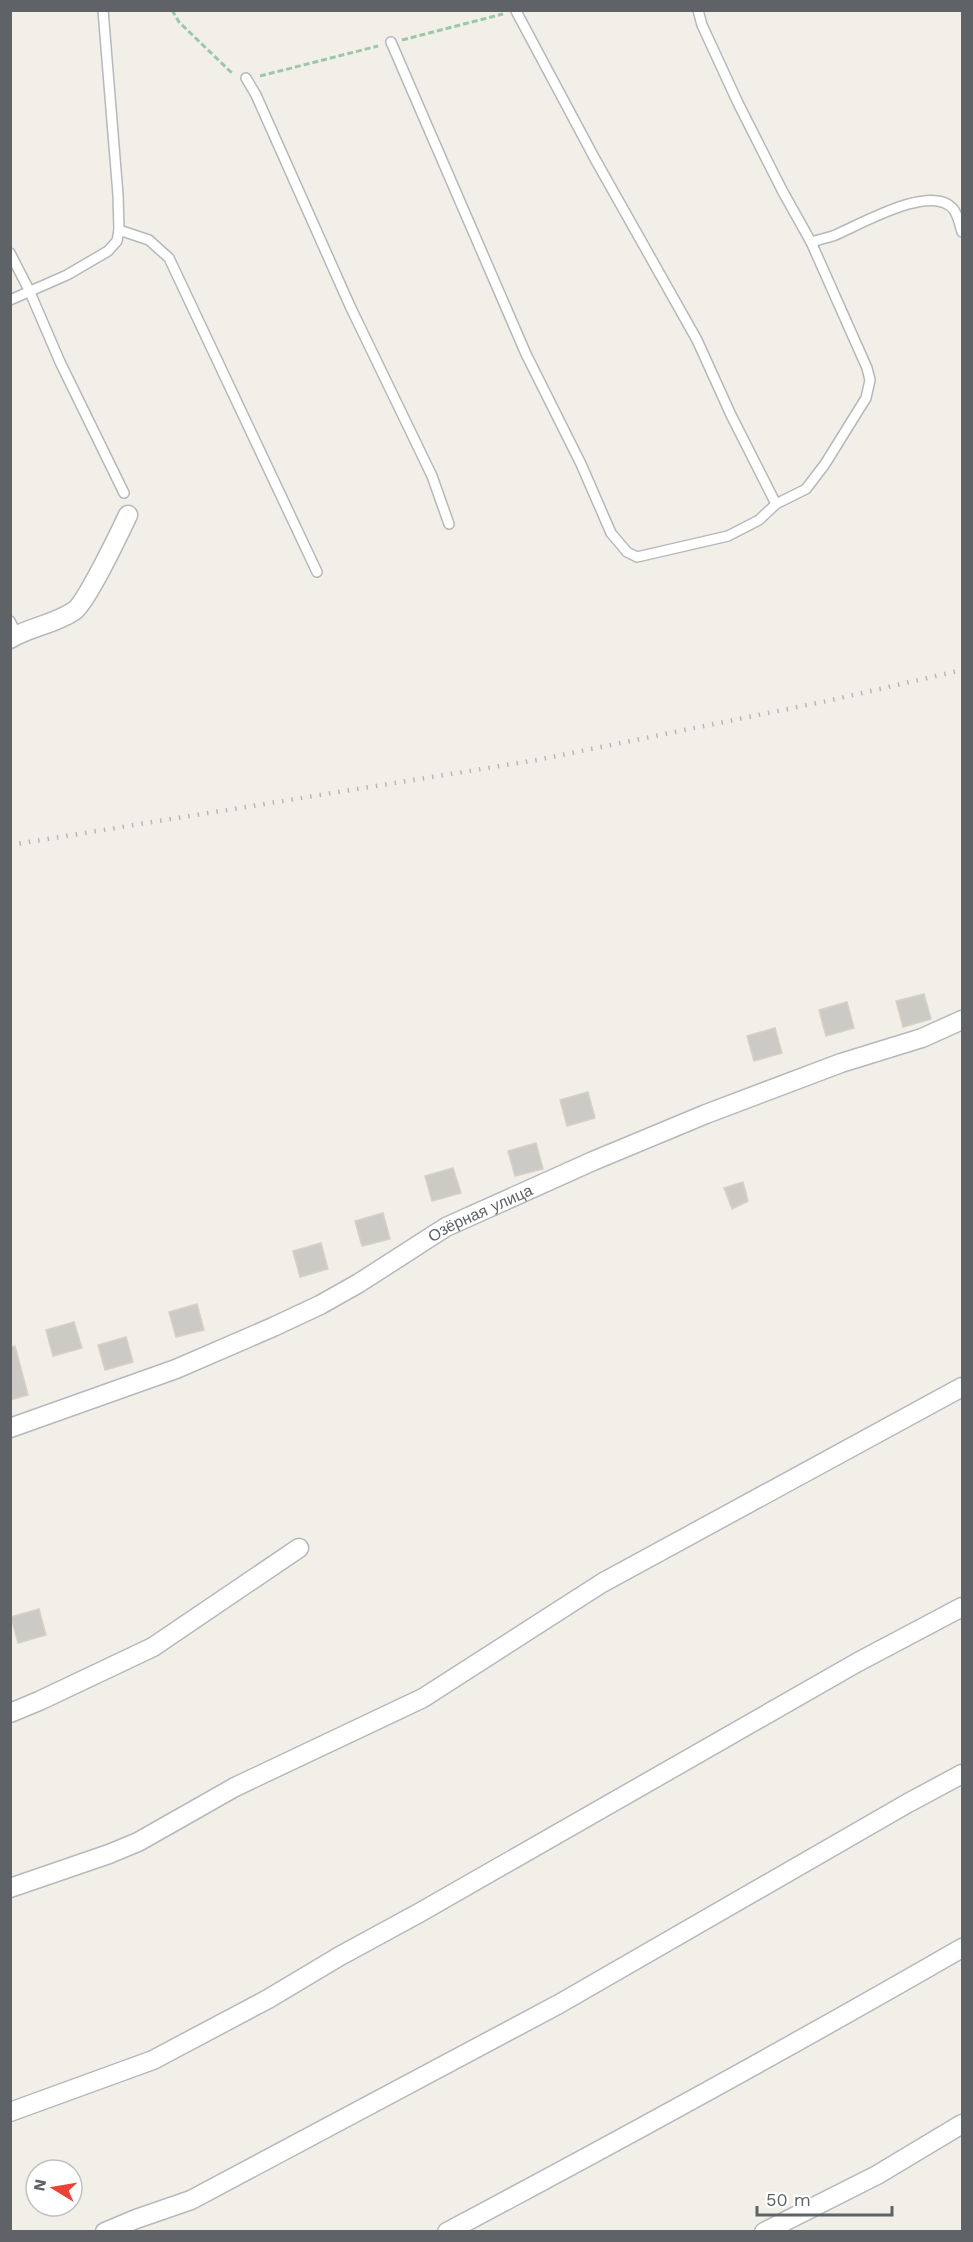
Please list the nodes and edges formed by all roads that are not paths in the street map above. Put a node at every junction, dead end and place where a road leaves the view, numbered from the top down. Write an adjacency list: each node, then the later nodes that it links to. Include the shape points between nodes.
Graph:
1 (103, 10): 6 (lane)
2 (698, 10): 8 (lane, via 738,103)
3 (516, 11): 13 (lane, via 697,340)
4 (391, 42): 13 (lane, via 521,343 611,533 627,552 637,557 728,536 759,520)
5 (246, 78): 15 (lane, via 432,476)
6 (119, 230): 10 (lane, via 117,241 108,251 67,275); 16 (lane, via 149,240 169,258)
7 (963, 232): 8 (lane, via 953,209 942,202 929,201 907,203)
8 (811, 242): 13 (lane, via 870,380 866,398 825,464 806,489)
9 (10, 253): 10 (lane)
10 (30, 290): 11 (lane); 12 (lane, via 60,362)
11 (10, 300)
12 (124, 493)
13 (776, 504)
14 (128, 515): 17 (street, via 77,609 55,622 17,634)
15 (449, 524)
16 (317, 572)
17 (11, 629)
18 (963, 1020): 20 (street, Озёрная улица, via 705,1114 593,1161 446,1227 358,1283 273,1328 176,1369)
19 (963, 1387): 25 (street, via 603,1583 423,1698 235,1787 138,1842)
20 (10, 1428)
21 (299, 1548): 23 (street, via 153,1647)
22 (963, 1607): 27 (street, via 858,1662 268,1999 153,2060)
23 (10, 1713)
24 (963, 1774): 29 (street, via 560,2004 191,2200)
25 (10, 1888)
26 (963, 1948): 30 (street)
27 (10, 2112)
28 (963, 2124): 31 (street, via 877,2175)
29 (105, 2232)
30 (447, 2232)
31 (764, 2232)

